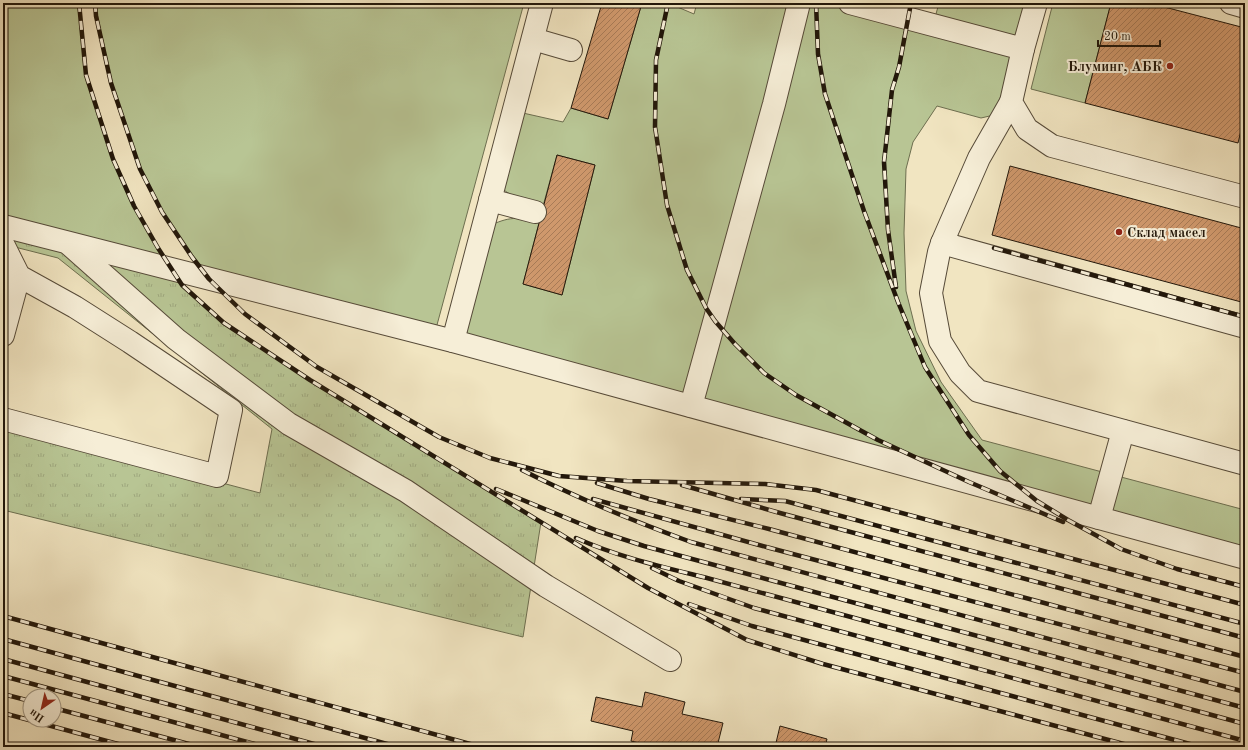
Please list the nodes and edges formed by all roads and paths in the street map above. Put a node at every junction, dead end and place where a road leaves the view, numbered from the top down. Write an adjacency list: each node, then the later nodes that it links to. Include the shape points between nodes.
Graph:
1 (542, 3): 7 (lane)
2 (799, 3): 22 (lane)
3 (850, 3): 8 (lane)
4 (1036, 3): 8 (lane)
5 (1230, 3): 6 (lane)
6 (1245, 7)
7 (533, 39): 9 (lane); 12 (lane)
8 (1023, 49): 10 (lane)
9 (571, 50)
10 (1011, 102): 11 (lane, via 1027,129 1052,146); 16 (lane, via 979,158)
11 (1245, 197)
12 (490, 200): 13 (lane); 21 (lane)
13 (535, 212)
14 (3, 226): 15 (lane)
15 (68, 243): 21 (lane); 28 (lane, via 176,339 289,424 406,491 546,586)
16 (942, 243): 19 (lane); 24 (lane, via 932,293 940,340 960,373 978,391)
17 (3, 244): 18 (lane)
18 (19, 276): 20 (lane); 23 (lane, via 75,307 231,410 217,476)
19 (1245, 327)
20 (3, 335)
21 (453, 341): 22 (lane)
22 (691, 406): 26 (lane)
23 (3, 419)
24 (1123, 431): 25 (lane); 26 (lane)
25 (1245, 464)
26 (1099, 518): 27 (lane)
27 (1245, 558)
28 (670, 660)

